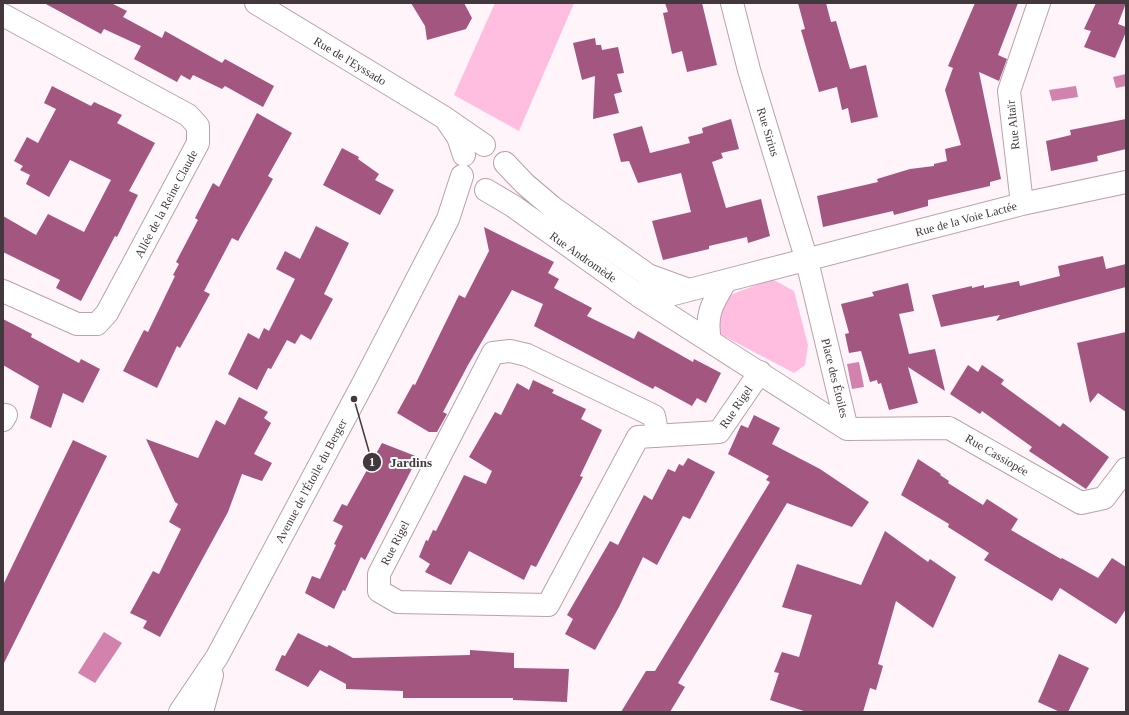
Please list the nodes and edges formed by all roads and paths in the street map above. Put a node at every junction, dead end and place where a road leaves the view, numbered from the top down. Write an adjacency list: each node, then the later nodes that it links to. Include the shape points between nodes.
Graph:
1 (256, 3): 5 (street, Rue de l'Eyssado)
2 (732, 3): 11 (street, Rue Sirius, via 749,70)
3 (1039, 3): 10 (street, Rue Altaïr, via 1009,91)
4 (3, 15): 14 (street, Allée de la Reine Claude, via 188,115 198,126 198,143 107,313 97,324 77,324)
5 (445, 118): 6 (street, Rue de l'Eyssado); 8 (street, Rue de l'Eyssado, via 458,137)
6 (484, 145): 7 (street, via 498,151); 8 (street, via 470,150)
7 (505, 163): 8 (street, via 503,178 499,184); 13 (street, Rue Andromède, via 552,207 648,275)
8 (473, 178): 15 (street, Rue Andromède); 21 (street, Avenue de l'Étoile du Berger, via 448,219)
9 (1126, 182): 10 (street, Rue de la Voie Lactée)
10 (1022, 204): 11 (street, Rue de la Voie Lactée)
11 (807, 261): 12 (street, Rue Andromède); 18 (street, Place des Étoiles)
12 (725, 282): 13 (street, Rue Andromède); 16 (street, via 708,314)
13 (689, 290): 15 (street, Rue Andromède, via 666,296)
14 (3, 291)
15 (635, 293): 16 (street, Place des Étoiles)
16 (710, 340): 17 (street, Place des Étoiles)
17 (760, 372): 18 (street, Place des Étoiles); 19 (street, Rue Rigel, via 719,432)
18 (847, 429): 20 (street, Rue Cassiopée, via 949,428 1081,503 1104,498)
19 (658, 436): 19 (street, Rue Rigel, via 638,437 548,605 398,602 379,591 379,574 493,353 510,351 527,355 654,416)
20 (1126, 469)
21 (217, 657): 22 (street, Avenue de l'Étoile du Berger); 23 (street, Avenue de l'Étoile du Berger)
22 (180, 712)
23 (202, 712)

